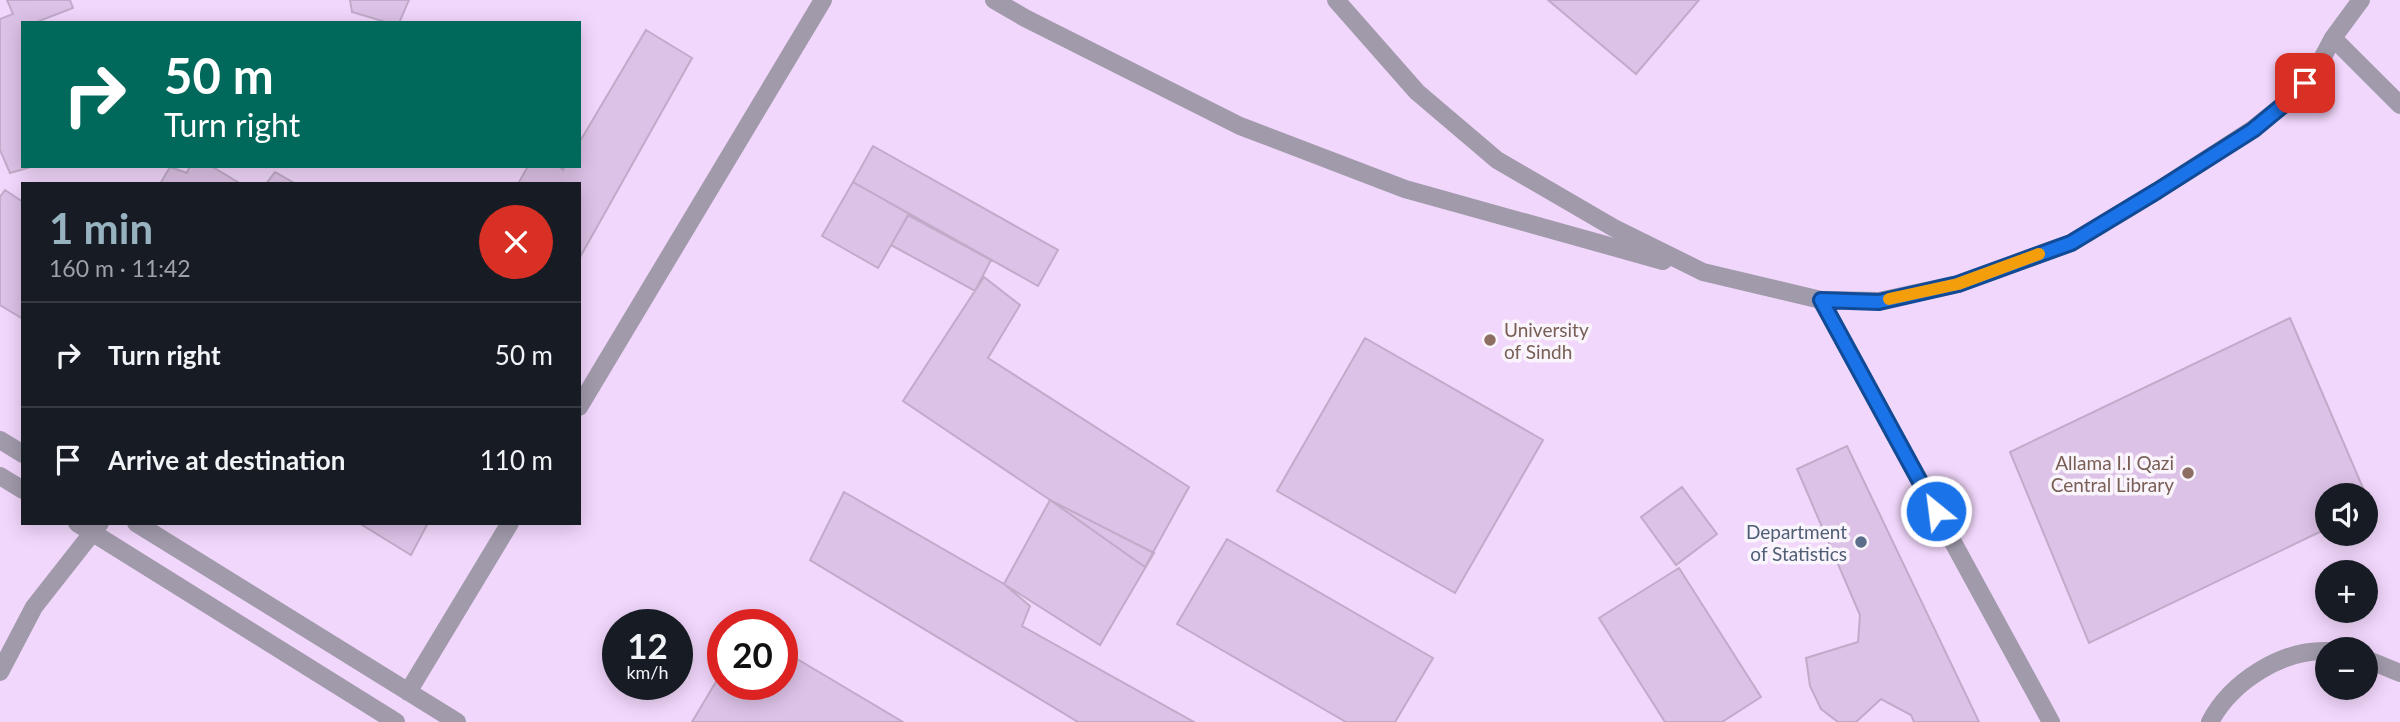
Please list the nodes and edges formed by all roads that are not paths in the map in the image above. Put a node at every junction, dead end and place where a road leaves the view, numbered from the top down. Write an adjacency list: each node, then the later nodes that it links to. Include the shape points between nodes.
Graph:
1 (822, 0): 9 (street)
2 (994, 0): 7 (street, via 1240,126 1393,185)
3 (1336, 0): 7 (street, via 1417,92 1497,160 1614,228)
4 (2361, 0): 5 (street)
5 (2333, 38): 6 (street); 8 (street, via 2316,70 2293,97 2253,130 2071,243 1958,284 1879,302)
6 (2400, 105)
7 (1703, 272): 8 (street)
8 (1821, 300): 24 (street)
9 (581, 404)
10 (0, 440): 11 (street)
11 (21, 453)
12 (0, 476): 13 (street)
13 (21, 489)
14 (139, 525): 21 (street)
15 (508, 525): 21 (street)
16 (97, 528): 19 (street, via 34,607); 22 (street)
17 (2315, 652): 25 (street, via 2264,667 2237,689)
18 (2378, 664): 20 (street)
19 (0, 672)
20 (2400, 673)
21 (408, 692): 23 (street)
22 (396, 722)
23 (457, 722)
24 (2051, 722)
25 (2210, 722)

